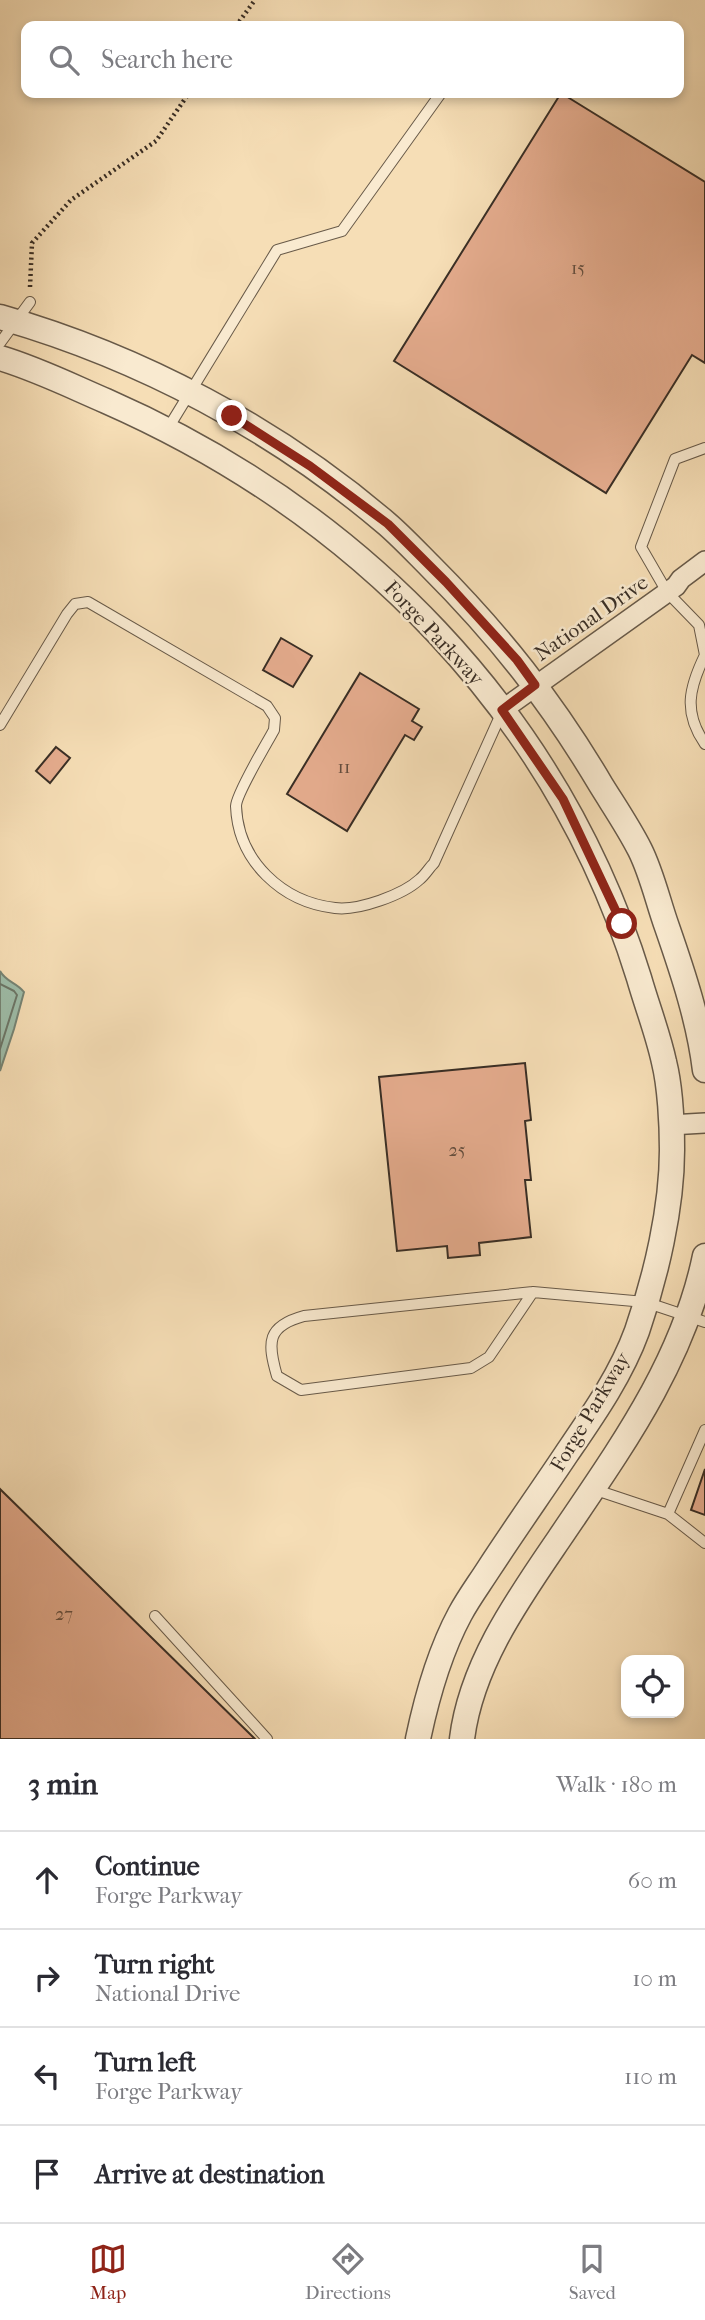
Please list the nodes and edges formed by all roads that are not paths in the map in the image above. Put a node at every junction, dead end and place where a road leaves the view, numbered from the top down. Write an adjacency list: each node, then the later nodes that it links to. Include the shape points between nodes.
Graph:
1 (437, 98): 5 (lane, via 342,231 276,250)
2 (15, 313): 3 (lane); 5 (street, Forge Parkway)
3 (0, 344)
4 (0, 358): 6 (street, Forge Parkway)
5 (189, 393): 6 (lane); 11 (street, Forge Parkway, via 310,466 388,524 446,582)
6 (167, 430): 12 (street, Forge Parkway, via 237,469 313,520 384,579 452,647)
7 (705, 448): 9 (lane, via 675,459 641,548)
8 (705, 561): 9 (street, National Drive)
9 (667, 592): 10 (lane, via 699,625); 11 (street, National Drive)
10 (705, 655): 14 (lane, via 692,682 691,718)
11 (535, 685): 12 (street, National Drive); 15 (street, Forge Parkway, via 573,738 640,852 702,1040)
12 (502, 710): 13 (lane, via 434,863 419,880 398,892 360,907 337,909 288,894 268,880 241,834 236,803 274,730 275,718 267,706 88,602 75,604 67,614); 17 (street, Forge Parkway, via 563,799 622,924 665,1065)
13 (0, 724)
14 (705, 744)
15 (705, 1070)
16 (705, 1124): 17 (street)
17 (670, 1125): 20 (street, Forge Parkway, via 672,1152 662,1244)
18 (705, 1256): 21 (street, Forge Parkway)
19 (533, 1292): 19 (lane, via 304,1316 284,1321 274,1334 270,1352 277,1376 301,1390 471,1368 489,1357); 20 (lane)
20 (645, 1302): 21 (lane); 28 (street, Forge Parkway, via 636,1334 598,1407 460,1613 426,1699)
21 (697, 1320): 23 (street, Forge Parkway)
22 (705, 1430): 24 (lane)
23 (593, 1489): 24 (lane); 29 (street, Forge Parkway, via 518,1599 497,1639 478,1680)
24 (668, 1514): 25 (lane)
25 (705, 1543)
26 (155, 1616): 27 (lane)
27 (267, 1739)
28 (418, 1739)
29 (462, 1739)

